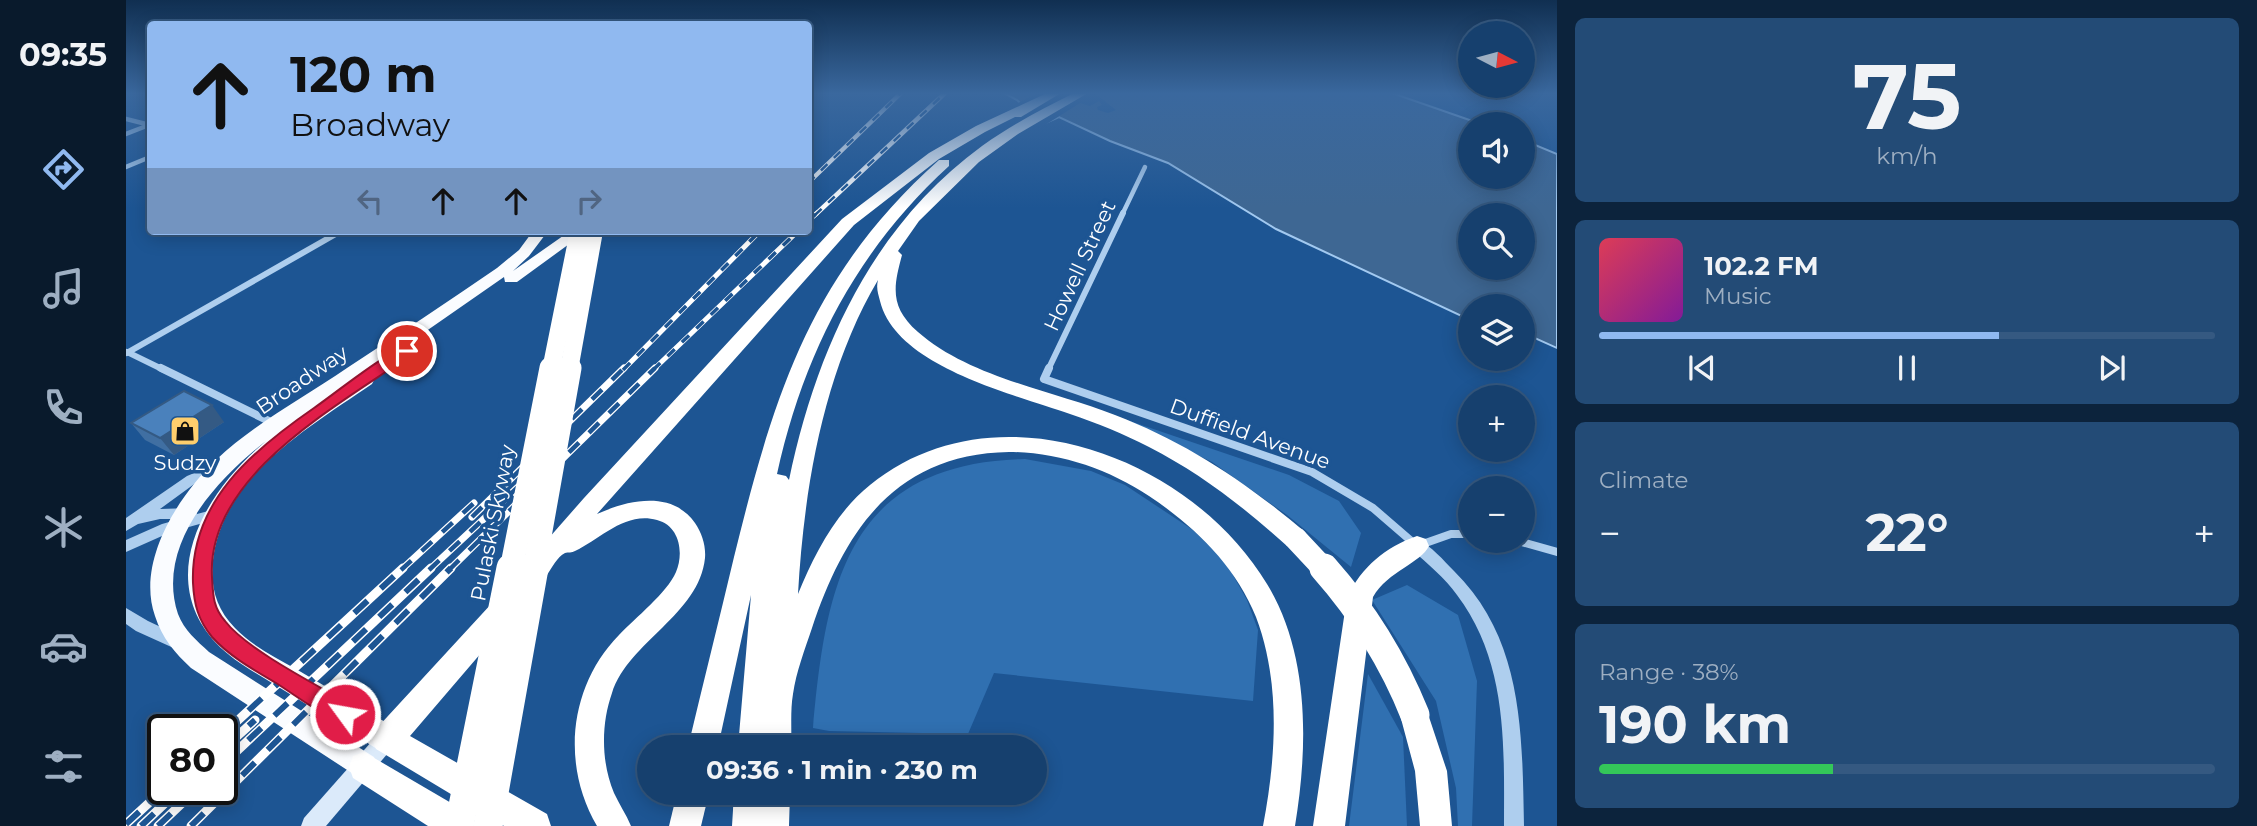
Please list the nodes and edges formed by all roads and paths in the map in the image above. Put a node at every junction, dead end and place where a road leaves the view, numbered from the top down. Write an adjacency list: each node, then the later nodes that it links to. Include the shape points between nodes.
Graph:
1 (975, 132): 27 (highway, via 886,190 836,234)
2 (989, 132): 15 (highway, via 950,158 896,208 858,257)
3 (1014, 132): 7 (highway, via 957,173)
4 (147, 158): 5 (street)
5 (126, 167)
6 (1146, 167): 17 (street, Howell Street)
7 (905, 229): 29 (highway, via 866,283 829,363); 49 (highway, bridge, via 885,275 887,297 897,319 915,339 941,357 997,381 1115,422 1159,443 1230,486 1296,539 1333,578 1393,663 1415,715 1431,771)
8 (334, 235): 16 (street)
9 (538, 235): 18 (highway, Broadway, via 503,271)
10 (554, 235): 14 (highway)
11 (574, 235): 14 (highway)
12 (579, 235): 41 (highway, Pulaski Skyway, bridge)
13 (593, 235): 42 (highway, bridge)
14 (523, 271): 20 (highway, Broadway, via 270,448 238,481)
15 (820, 328): 29 (highway, via 784,454); 33 (highway, via 803,356 781,417)
16 (127, 352): 18 (street)
17 (1044, 379): 25 (street, Duffield Avenue, via 1312,472 1373,508)
18 (276, 425): 19 (highway, Broadway)
19 (222, 466): 21 (highway, Broadway); 22 (street, via 192,479)
20 (216, 514): 21 (street); 36 (highway, Broadway, via 206,535 200,569 204,602 213,622 246,653)
21 (183, 518): 22 (street, via 152,515); 24 (street); 31 (highway, Broadway, via 169,547 161,589 166,617)
22 (126, 525)
23 (1458, 534): 25 (street)
24 (126, 546)
25 (1418, 546): 48 (highway, via 1378,570 1360,597); 50 (street, via 1472,604 1501,662 1511,713)
26 (1535, 546): 28 (street)
27 (553, 552): 36 (highway); 44 (highway, via 605,520 635,510 654,510 674,516 688,528 694,553 688,575 606,673 590,716 588,748 593,777)
28 (1557, 552)
29 (777, 560): 32 (highway); 34 (highway)
30 (126, 615): 31 (street)
31 (184, 646): 37 (highway)
32 (779, 693): 35 (highway); 47 (highway, via 804,612 831,551 886,484 921,462 973,447 1030,446 1088,456 1136,476 1191,511 1225,543 1258,592 1276,639 1287,707 1288,764)
33 (706, 735)
34 (755, 735)
35 (777, 735)
36 (387, 739): 37 (main road); 43 (highway)
37 (364, 766): 40 (main road); 41 (highway)
38 (749, 805): 45 (highway)
39 (774, 805): 46 (highway)
40 (312, 826)
41 (459, 826)
42 (488, 826)
43 (534, 826)
44 (615, 826)
45 (748, 826)
46 (773, 826)
47 (1279, 826)
48 (1329, 826)
49 (1436, 826)
50 (1514, 826)

